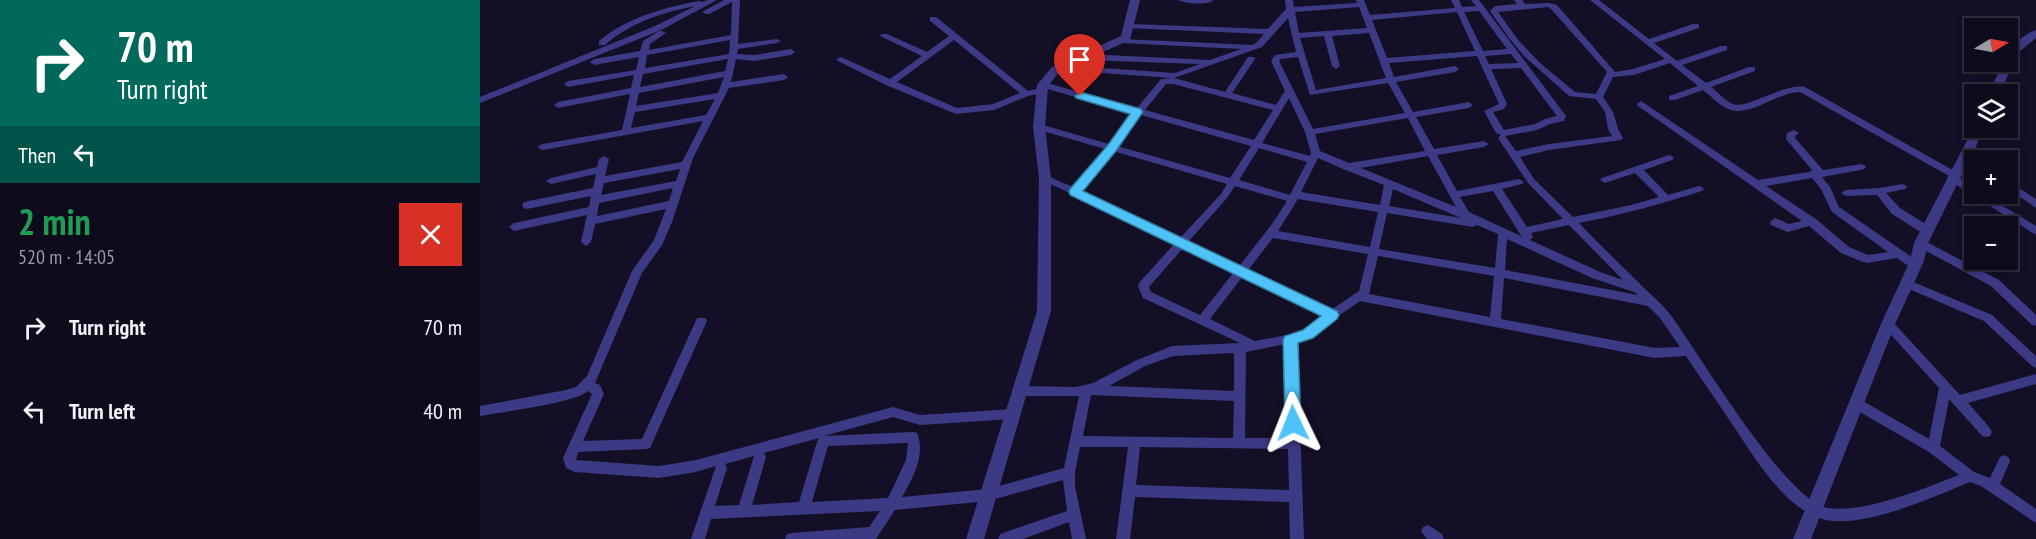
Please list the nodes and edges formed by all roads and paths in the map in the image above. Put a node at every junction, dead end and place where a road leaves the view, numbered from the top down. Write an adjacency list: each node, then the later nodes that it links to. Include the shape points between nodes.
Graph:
1 (713, 0): 13 (street)
2 (730, 0): 39 (street, via 649,39)
3 (736, 0): 34 (street)
4 (1135, 0): 19 (street)
5 (1182, 0): 10 (street)
6 (1289, 0): 15 (street)
7 (1455, 0): 16 (street)
8 (1475, 0): 14 (street)
9 (1594, 0): 31 (street)
10 (1209, 1)
11 (1360, 3): 15 (street); 17 (street)
12 (1520, 3): 59 (street, via 1554,7); 73 (street, via 1494,11 1522,50 1572,94)
13 (699, 4): 32 (street, via 656,13 618,30); 75 (street, via 658,28)
14 (1481, 8): 16 (street); 37 (street)
15 (1290, 10): 23 (street); 28 (street)
16 (1460, 10): 17 (street); 40 (street)
17 (1366, 18): 22 (street)
18 (933, 19): 27 (street)
19 (1130, 26): 21 (street); 30 (street)
20 (1696, 26): 31 (street)
21 (1199, 29): 23 (street); 33 (street)
22 (1371, 30): 25 (street); 47 (street)
23 (1272, 32): 35 (street)
24 (2036, 33): 64 (street, via 2014,50)
25 (1327, 34): 28 (street); 52 (street)
26 (884, 36): 42 (street)
27 (955, 36): 42 (street); 71 (street)
28 (1296, 36): 41 (street)
29 (777, 41): 34 (street)
30 (1122, 41): 33 (street); 43 (street)
31 (1648, 42): 50 (street)
32 (602, 43)
33 (1196, 44): 35 (street); 46 (street)
34 (734, 47): 38 (street, via 754,58); 39 (street); 57 (street); 58 (street)
35 (1256, 47): 49 (street)
36 (1724, 48): 50 (street)
37 (1513, 51): 40 (street); 51 (street)
38 (791, 52)
39 (645, 53): 48 (street); 57 (street)
40 (1481, 53): 47 (street); 54 (street)
41 (1301, 54): 69 (street, via 1275,59); 70 (street)
42 (928, 55): 62 (street)
43 (1085, 57): 46 (street); 53 (street)
44 (1251, 59): 72 (street)
45 (840, 60): 62 (street)
46 (1192, 61): 49 (street)
47 (1383, 61): 61 (street)
48 (594, 62)
49 (1210, 62): 53 (street, via 1170,77)
50 (1673, 62): 59 (street); 65 (street)
51 (1524, 65): 54 (street); 54 (street, via 1562,118 1503,133 1488,114 1503,104)
52 (1336, 66)
53 (1061, 67): 66 (street)
54 (1488, 68)
55 (1455, 69): 61 (street)
56 (1752, 69): 65 (street)
57 (640, 72): 63 (street); 67 (street)
58 (729, 73): 67 (street); 68 (street)
59 (1611, 75): 73 (street)
60 (784, 77): 68 (street)
61 (1391, 80): 70 (street); 82 (street)
62 (889, 83): 71 (street, via 956,111 994,107)
63 (568, 84)
64 (1999, 84)
65 (1705, 86): 74 (street); 104 (street, via 1735,109 1785,89 1802,90)
66 (1041, 88): 71 (street); 81 (street); 84 (street)
67 (636, 90): 77 (street); 80 (street)
68 (724, 90): 80 (street); 83 (street)
69 (1291, 93): 70 (street); 79 (street); 86 (street)
70 (1313, 93)
71 (1026, 94)
72 (1227, 95): 79 (street); 81 (street, via 1166,80)
73 (1599, 96): 94 (street, via 1609,112 1617,140)
74 (1672, 98)
75 (480, 100)
76 (1641, 104): 111 (street)
77 (558, 105)
78 (1469, 105): 82 (street)
79 (1278, 108): 89 (street)
80 (631, 110): 85 (street)
81 (1137, 112): 89 (street); 92 (street)
82 (1408, 114): 86 (street); 93 (street)
83 (710, 117): 85 (street); 98 (street)
84 (1039, 127): 92 (street); 105 (street)
85 (626, 132): 91 (street)
86 (1310, 132): 95 (street)
87 (1794, 133): 103 (street, via 1791,139)
88 (1503, 138): 94 (street)
89 (1256, 144): 95 (street); 108 (street)
90 (1484, 144): 93 (street)
91 (543, 147)
92 (1112, 148): 108 (street); 119 (street)
93 (1431, 153): 100 (street); 121 (street)
94 (1513, 154): 131 (street, via 1531,181)
95 (1315, 157): 100 (street); 123 (street)
96 (1669, 158): 102 (street)
97 (604, 159): 122 (street)
98 (686, 165): 110 (street); 122 (street)
99 (1964, 165): 104 (street)
100 (1345, 167): 112 (street)
101 (1862, 167): 103 (street)
102 (1638, 170): 106 (street); 124 (street)
103 (1817, 173): 111 (street); 145 (street, via 1835,209)
104 (1954, 177): 113 (street); 140 (street)
105 (1045, 178): 119 (street); 168 (street, via 1044,311)
106 (1605, 180)
107 (551, 181): 122 (street)
108 (1233, 181): 123 (street); 142 (street)
109 (1519, 182): 114 (street)
110 (678, 184): 122 (street); 125 (street)
111 (1756, 184): 133 (street)
112 (1389, 185): 129 (street); 130 (street)
113 (1964, 185)
114 (1496, 187): 121 (street); 136 (street)
115 (1902, 187): 117 (street)
116 (1699, 189): 124 (street)
117 (1879, 191): 120 (street); 140 (street)
118 (2018, 191): 127 (street)
119 (1075, 192): 142 (street)
120 (1846, 193)
121 (1454, 195): 130 (street)
122 (596, 196): 125 (street); 128 (street); 135 (street); 141 (street)
123 (1295, 197): 129 (street); 139 (street)
124 (1666, 199): 131 (street)
125 (672, 204): 165 (street, via 658,242 637,271)
126 (1993, 204): 137 (street)
127 (2036, 204)
128 (526, 205)
129 (1384, 208): 134 (street); 144 (street)
130 (1465, 215): 134 (street)
131 (1572, 221): 136 (street); 150 (street)
132 (1774, 222): 133 (street, via 1788,228)
133 (1812, 222): 145 (street, via 1855,256)
134 (1488, 225): 138 (street)
135 (514, 227)
136 (1524, 231): 143 (street)
137 (2036, 231)
138 (1503, 232): 143 (street); 148 (street)
139 (1270, 234): 144 (street); 147 (street)
140 (1925, 237): 146 (street); 156 (street, via 1995,283)
141 (586, 242)
142 (1182, 242): 147 (street); 155 (street, via 1143,290)
143 (1534, 246): 150 (street)
144 (1376, 252): 148 (street); 151 (street)
145 (1897, 254): 146 (street)
146 (1914, 265): 149 (street)
147 (1240, 270): 153 (street); 155 (street)
148 (1499, 272): 152 (street); 157 (street)
149 (1906, 283): 158 (street); 163 (street, via 1988,318)
150 (1638, 290): 152 (street)
151 (1361, 297): 153 (street); 157 (street)
152 (1652, 303): 162 (street)
153 (1332, 315): 159 (street, via 1308,334)
154 (701, 321): 179 (street, via 646,444)
155 (1202, 321): 160 (street)
156 (2036, 322)
157 (1496, 323): 162 (street, via 1654,353)
158 (1888, 324): 166 (street); 171 (street)
159 (1291, 340): 160 (street); 178 (street)
160 (1254, 345): 161 (street)
161 (1240, 348): 167 (street, via 1164,353); 169 (street)
162 (1689, 351): 192 (street, via 1764,460)
163 (2036, 363)
164 (2036, 379): 170 (street)
165 (588, 385): 172 (street, via 566,395); 179 (street, via 596,389 596,400)
166 (1945, 387): 170 (street); 180 (street)
167 (1086, 390): 168 (street); 169 (street); 175 (street)
168 (1020, 391): 173 (street)
169 (1239, 396): 177 (street)
170 (1958, 401): 174 (street)
171 (1857, 404): 180 (street); 192 (street)
172 (480, 411)
173 (1013, 414): 179 (street, via 920,420 899,412 885,413 696,466 659,472 575,466 569,458); 188 (street)
174 (1986, 432)
175 (1075, 441): 176 (street); 184 (street)
176 (1136, 441): 177 (street); 187 (street)
177 (1239, 443): 178 (street)
178 (1294, 444): 189 (street)
179 (575, 447)
180 (1933, 448): 185 (street)
181 (760, 457): 193 (street)
182 (2004, 461): 186 (street)
183 (721, 468): 194 (street)
184 (1069, 472): 188 (street); 195 (street)
185 (1970, 476): 186 (street); 192 (street, via 1860,513 1839,516)
186 (1993, 486): 196 (street)
187 (1129, 491): 189 (street); 203 (street)
188 (988, 495): 190 (street); 200 (street)
189 (1296, 496): 204 (street)
190 (891, 504): 191 (street); 191 (street, via 906,476 914,451 913,437 823,442); 197 (street)
191 (804, 508): 193 (street)
192 (1813, 510): 205 (street)
193 (744, 511): 194 (street)
194 (707, 513): 198 (street)
195 (1073, 515): 201 (street); 202 (street)
196 (2036, 517)
197 (870, 536): 199 (street)
198 (698, 539)
199 (792, 539)
200 (975, 539)
201 (1005, 539)
202 (1078, 539)
203 (1123, 539)
204 (1297, 539)
205 (1802, 539)

